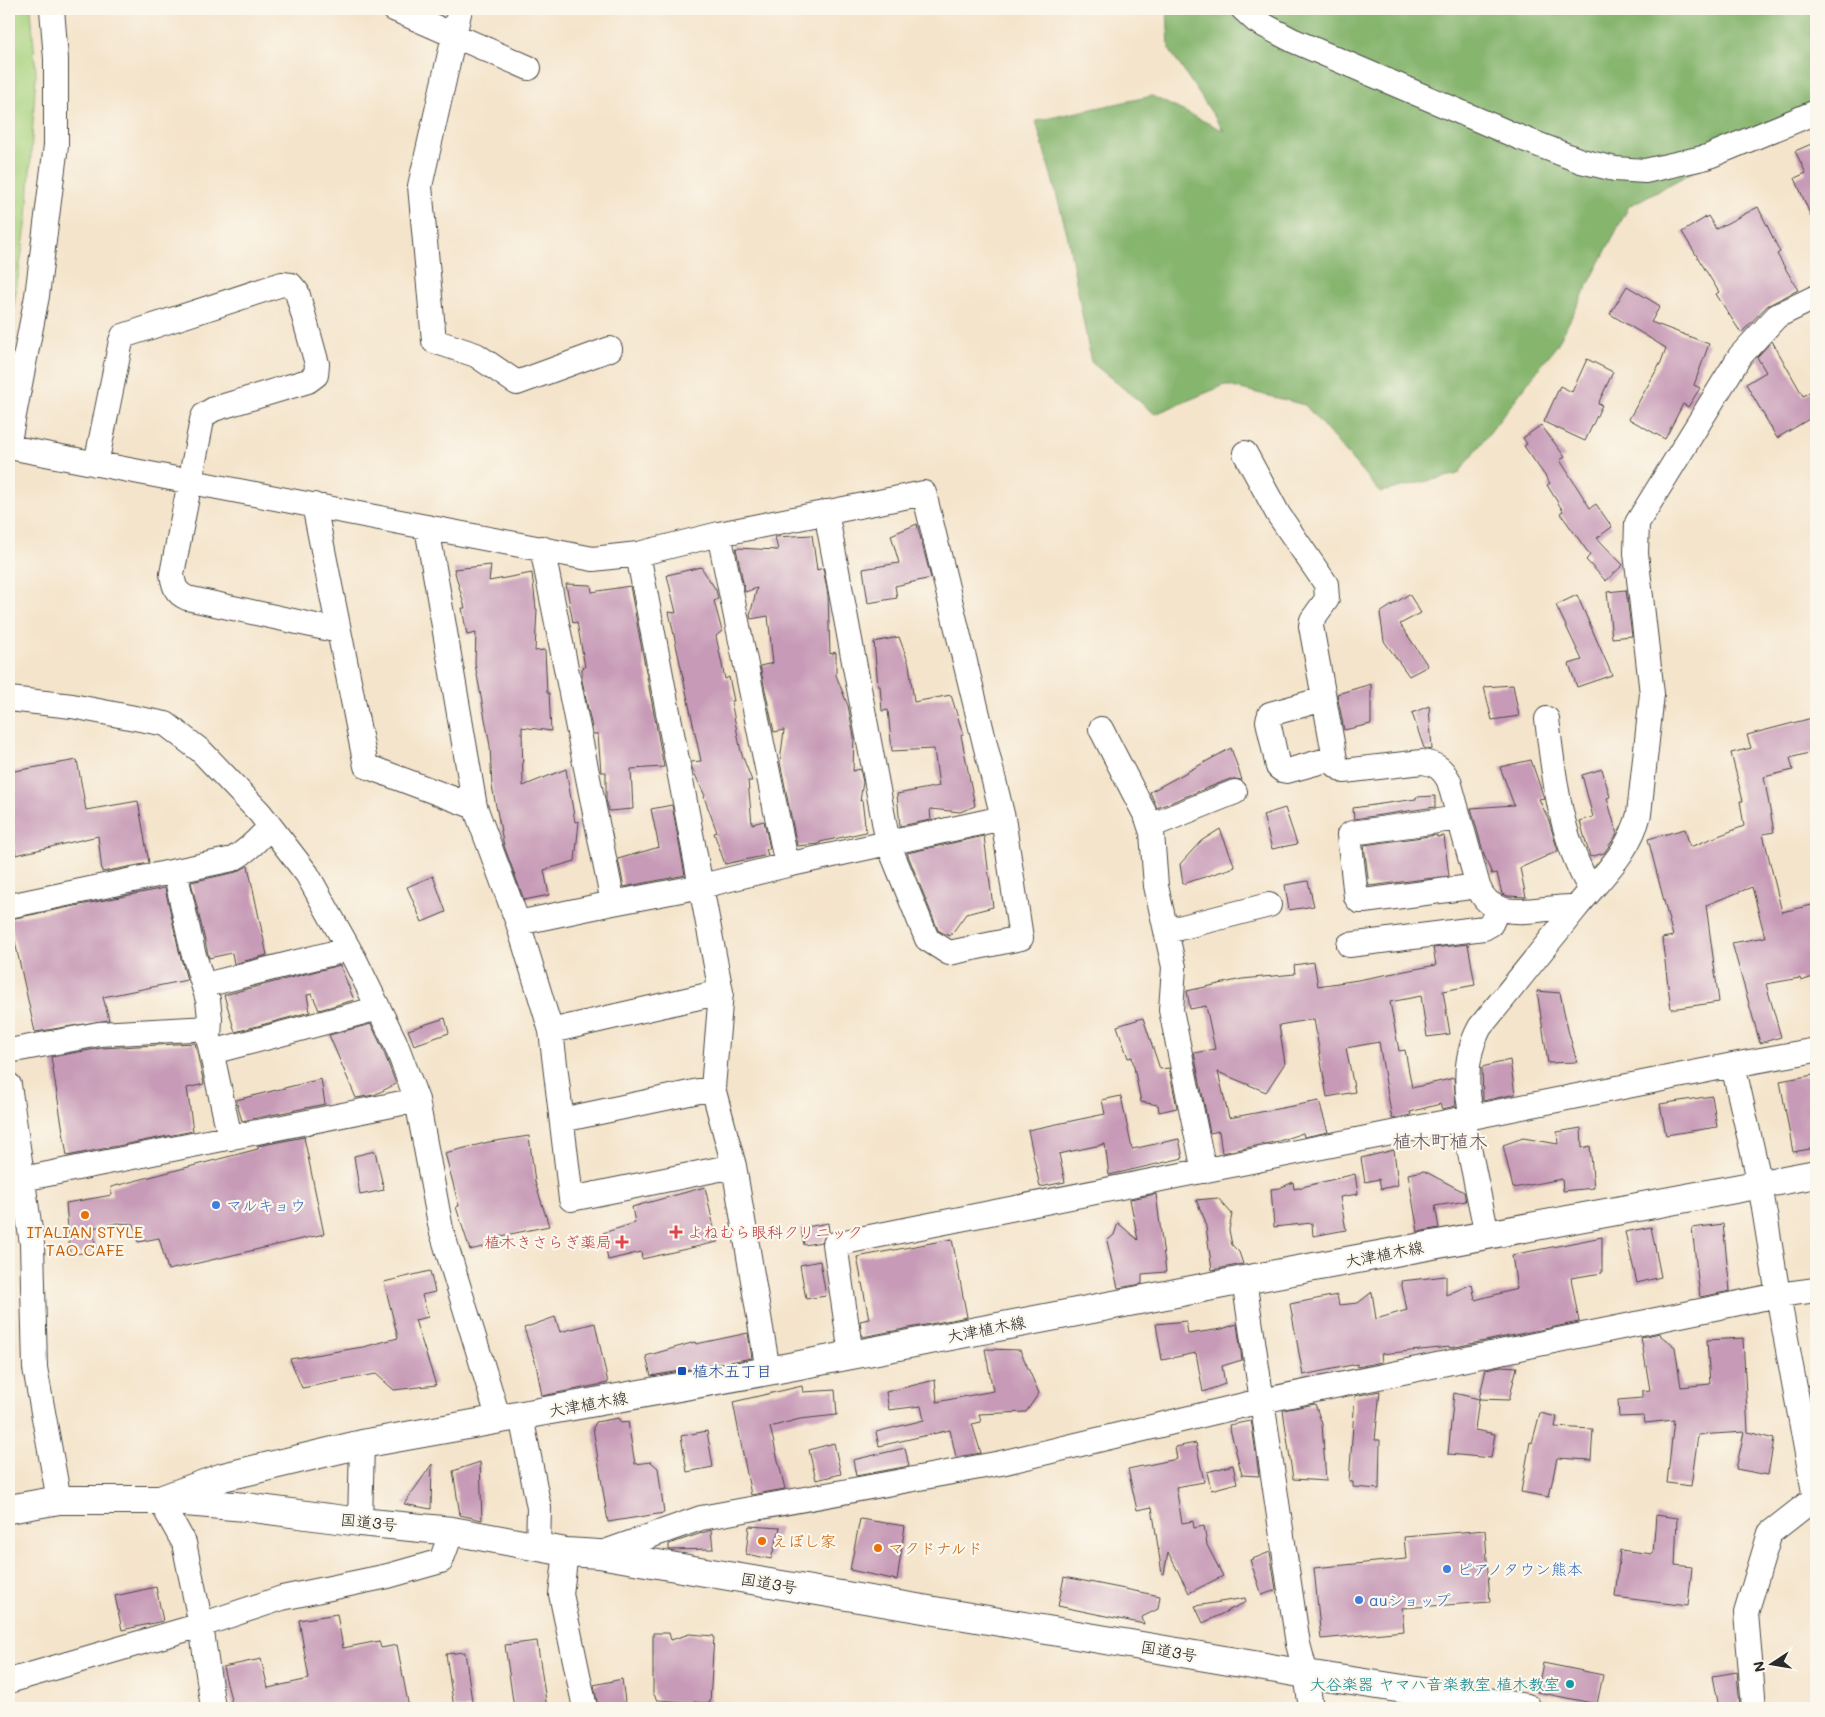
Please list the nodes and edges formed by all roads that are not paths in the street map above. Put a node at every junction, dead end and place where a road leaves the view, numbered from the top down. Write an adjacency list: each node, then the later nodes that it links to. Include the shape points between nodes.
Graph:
1 (52, 9): 10 (street, via 56,59 56,145 36,296)
2 (394, 9): 5 (street)
3 (460, 9): 5 (street)
4 (1243, 9): 7 (street, via 1256,21 1319,52 1516,136 1581,161 1615,169 1645,171 1707,157)
5 (455, 36): 6 (street); 9 (street, via 420,186 434,341 476,355 517,383)
6 (529, 68)
7 (1816, 112)
8 (1816, 297): 38 (street, via 1777,316 1740,356 1637,523 1636,553 1652,694 1639,814 1622,853)
9 (610, 349)
10 (9, 441)
11 (9, 447): 13 (street)
12 (1245, 454): 23 (street, via 1278,514 1326,584 1327,599 1311,623)
13 (96, 464): 14 (street); 14 (street, via 124,336 282,284 291,285 296,292 317,364 316,375 308,381 208,412 202,420)
14 (190, 481): 15 (street); 21 (street, via 172,574 178,594)
15 (314, 505): 17 (street); 21 (street)
16 (826, 512): 18 (street); 29 (street, via 924,493); 33 (street)
17 (427, 527): 19 (street); 28 (street)
18 (719, 534): 20 (street); 34 (street)
19 (542, 548): 20 (street, via 593,560); 39 (street)
20 (638, 554): 36 (street)
21 (339, 631): 28 (street, via 366,766)
22 (9, 699): 32 (street, via 72,706 166,724 201,751)
23 (1324, 699): 26 (street); 26 (street, via 1270,714 1268,720 1278,767 1282,770)
24 (1547, 719): 38 (street, via 1563,821 1575,860)
25 (1101, 729): 31 (street)
26 (1334, 758): 30 (street, via 1336,765 1344,771 1432,763 1445,774)
27 (1235, 792): 31 (street)
28 (475, 807): 44 (street)
29 (1003, 818): 33 (street); 33 (street, via 1021,938 949,953 927,939)
30 (1459, 818): 37 (street); 37 (street, via 1349,835 1356,897 1364,902)
31 (1150, 826): 45 (street, via 1156,886)
32 (270, 827): 35 (street, via 241,855); 47 (street, via 306,874)
33 (888, 843): 34 (street)
34 (787, 865): 36 (street)
35 (175, 871): 41 (street); 48 (street, via 193,952)
36 (702, 886): 39 (street); 49 (street)
37 (1478, 886): 42 (street, via 1486,900)
38 (1590, 890): 43 (street)
39 (612, 903): 44 (street)
40 (1269, 905): 45 (street)
41 (9, 906)
42 (1498, 908): 43 (street, via 1525,911 1570,907); 46 (street, via 1491,924 1484,928)
43 (1574, 910): 60 (street, via 1474,1038 1468,1075)
44 (518, 923): 52 (street)
45 (1167, 931): 64 (street, via 1174,967 1171,1010)
46 (1349, 945)
47 (348, 948): 48 (street); 50 (street)
48 (205, 985): 51 (street)
49 (721, 992): 52 (street); 58 (street)
50 (378, 1007): 55 (street); 59 (street)
51 (209, 1028): 54 (street, via 99,1034); 55 (street)
52 (551, 1031): 61 (street)
53 (1816, 1050): 56 (street)
54 (9, 1052)
55 (212, 1052): 62 (street)
56 (1732, 1065): 60 (street); 67 (street)
57 (9, 1085): 66 (street)
58 (713, 1088): 61 (street); 63 (street)
59 (417, 1100): 62 (street); 75 (street, via 441,1230)
60 (1467, 1118): 64 (street); 68 (street)
61 (562, 1120): 63 (street, via 571,1199)
62 (230, 1138): 66 (street)
63 (734, 1166): 73 (street)
64 (1204, 1170): 72 (street, via 835,1244)
65 (1816, 1174): 67 (main road, 大津植木線)
66 (16, 1180): 78 (street, via 32,1244 35,1368)
67 (1760, 1184): 68 (main road, 大津植木線); 71 (street)
68 (1486, 1235): 69 (main road, 大津植木線)
69 (1244, 1280): 72 (main road, 大津植木線); 74 (street)
70 (1816, 1290): 71 (street)
71 (1778, 1295): 74 (street); 77 (street)
72 (851, 1355): 73 (main road, 大津植木線)
73 (768, 1371): 75 (main road, 大津植木線)
74 (1261, 1401): 85 (street, via 1002,1463 701,1518); 87 (street, via 1298,1644)
75 (510, 1418): 76 (main road, 大津植木線); 83 (street, via 539,1508)
76 (362, 1444): 79 (main road, 大津植木線, via 222,1477); 81 (street)
77 (1816, 1499): 93 (street, via 1770,1533 1746,1613)
78 (59, 1500): 79 (main road, 国道3号); 80 (main road, 国道3号)
79 (160, 1500): 81 (main road, 国道3号); 86 (street, via 184,1543)
80 (9, 1509)
81 (360, 1522): 82 (main road, 国道3号)
82 (452, 1531): 83 (main road, 国道3号); 86 (street, via 441,1561 388,1576 282,1598)
83 (538, 1547): 84 (main road, 国道3号)
84 (566, 1552): 85 (main road, 国道3号); 90 (street, via 561,1594)
85 (599, 1554): 87 (main road, 国道3号)
86 (201, 1625): 88 (street); 89 (street)
87 (1306, 1674): 91 (street); 92 (main road, 国道3号)
88 (9, 1680)
89 (213, 1708)
90 (585, 1708)
91 (1311, 1708)
92 (1527, 1708)
93 (1754, 1708)

